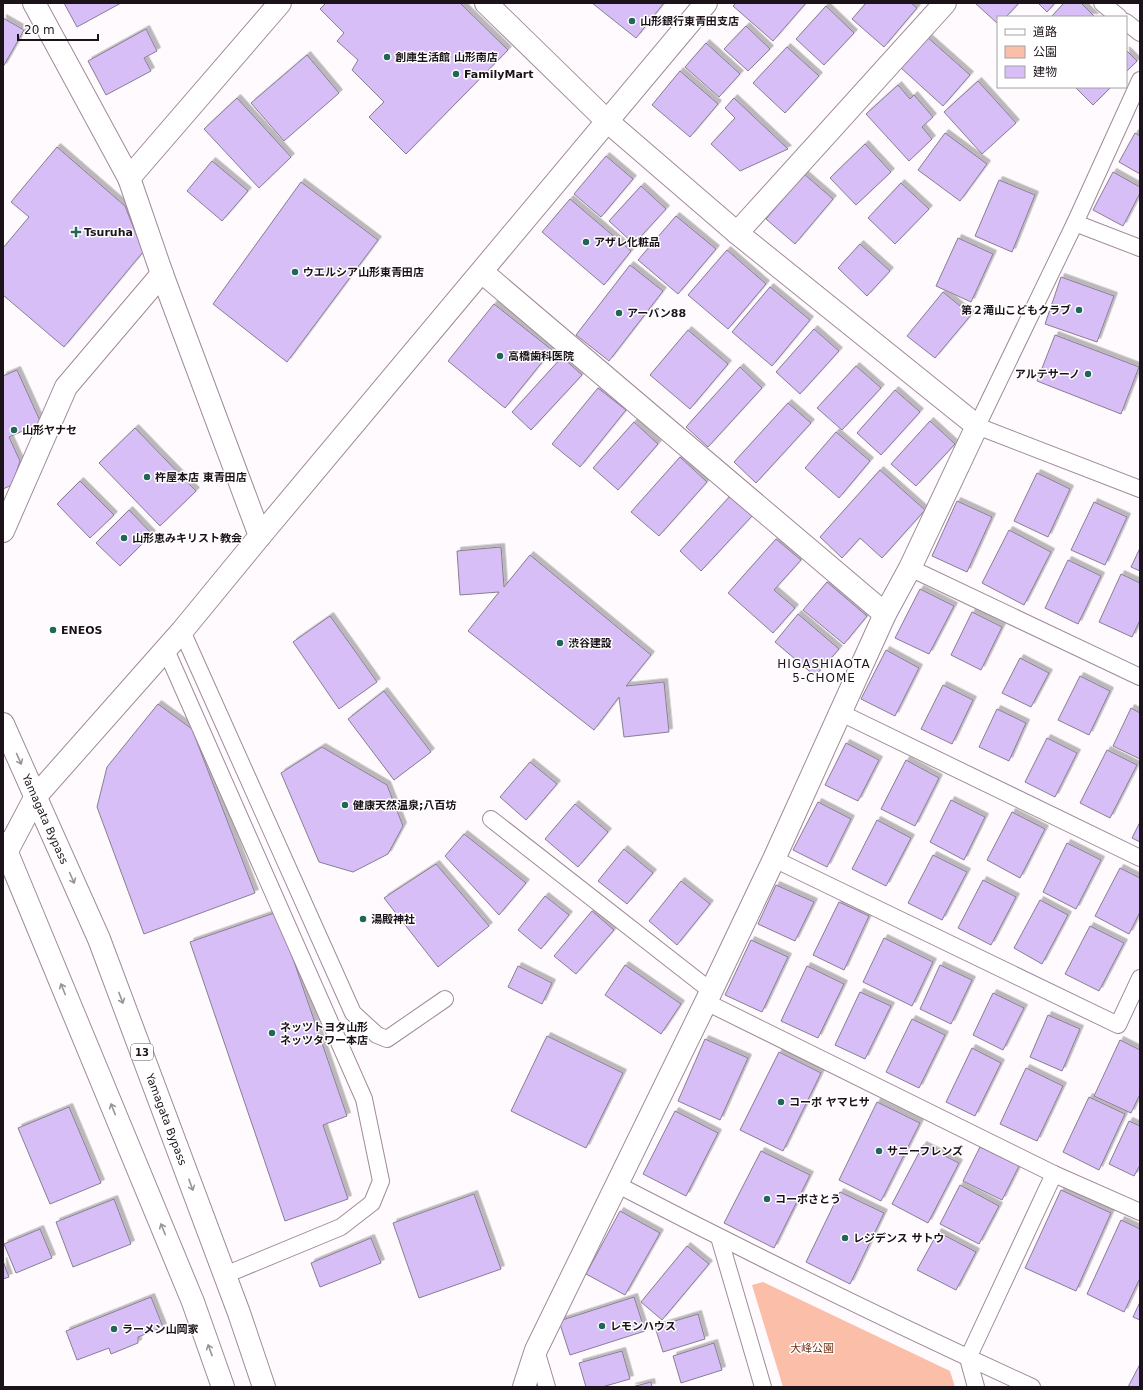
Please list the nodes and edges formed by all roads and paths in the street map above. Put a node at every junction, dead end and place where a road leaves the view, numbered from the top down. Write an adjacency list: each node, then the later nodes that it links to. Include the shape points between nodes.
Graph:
1 (34, 3): 12 (main road)
2 (280, 3): 12 (main road)
3 (486, 3): 11 (main road)
4 (706, 3): 11 (main road)
5 (945, 3): 14 (main road)
6 (1102, 3): 7 (lane)
7 (1118, 16)
8 (1127, 23): 9 (lane)
9 (1140, 34)
10 (1140, 80): 13 (lane)
11 (607, 120): 14 (main road); 16 (main road)
12 (129, 178): 17 (main road)
13 (1075, 223): 15 (lane); 18 (lane)
14 (738, 233): 18 (main road)
15 (1140, 248)
16 (482, 272): 21 (main road); 23 (main road)
17 (162, 274): 20 (main road, via 66,387); 21 (main road)
18 (977, 426): 19 (lane); 22 (main road)
19 (1140, 488)
20 (3, 531)
21 (260, 536): 24 (main road)
22 (910, 568): 23 (main road); 26 (lane)
23 (885, 614): 27 (main road)
24 (182, 631): 25 (main road); 36 (lane, via 353,1013 377,1036 387,1039)
25 (166, 650): 29 (main road); 41 (lane, via 364,1099 381,1181 372,1203 341,1227)
26 (1140, 677)
27 (841, 713): 32 (lane); 33 (main road)
28 (3, 724): 29 (main road, Yamagata Bypass / 13, one-way to 29)
29 (36, 796): 31 (main road); 41 (main road, Yamagata Bypass / 13, one-way to 41, via 99,939)
30 (491, 819): 35 (lane)
31 (4, 849): 44 (main road, one-way to 31, via 192,1302)
32 (1140, 858)
33 (774, 859): 34 (lane, via 1118,1026); 35 (main road)
34 (1140, 978)
35 (708, 996): 37 (lane); 38 (main road)
36 (445, 999)
37 (1054, 1174): 39 (lane); 43 (lane)
38 (616, 1184): 40 (lane); 42 (main road)
39 (1140, 1212)
40 (719, 1238): 43 (lane); 48 (lane)
41 (225, 1275): 45 (main road, Yamagata Bypass / 13)
42 (536, 1350): 46 (main road); 47 (lane)
43 (968, 1358): 49 (lane); 50 (lane)
44 (223, 1387)
45 (264, 1387)
46 (524, 1387)
47 (547, 1387)
48 (763, 1387)
49 (976, 1387)
50 (1032, 1387)

